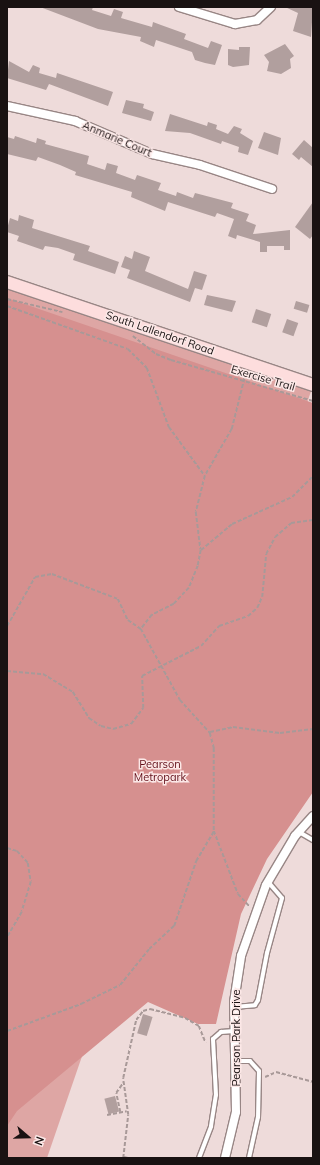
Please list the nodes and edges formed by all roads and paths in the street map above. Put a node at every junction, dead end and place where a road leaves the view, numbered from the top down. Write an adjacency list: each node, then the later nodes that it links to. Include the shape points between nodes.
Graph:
1 (179, 7): 2 (street, via 238,24 257,20)
2 (271, 7)
3 (7, 106): 4 (street, Anmarie Court, via 75,121 152,154 200,165)
4 (272, 189)
5 (7, 282): 10 (street, South Lallendorf Road)
6 (7, 299): 8 (path)
7 (7, 306): 14 (path, via 128,349 146,368 169,427)
8 (66, 313)
9 (130, 334): 11 (path, Exercise Trail, via 156,354)
10 (250, 364): 11 (path); 12 (street, South Lallendorf Road)
11 (243, 380): 13 (path, Exercise Trail); 14 (path, via 232,429)
12 (313, 385)
13 (313, 400)
14 (205, 476): 17 (path, via 196,512)
15 (313, 476): 17 (path, via 292,497 232,524)
16 (313, 520): 20 (path, via 291,523 275,537 266,554 262,597 257,608 248,616 219,626 201,646)
17 (201, 550): 19 (path, via 189,588 174,604 152,615)
18 (7, 626): 19 (path, via 35,577 52,574 118,599 128,620)
19 (141, 629): 20 (path)
20 (159, 665): 21 (path, via 142,676 144,701 140,716 131,724 113,729 89,718 73,692 43,674); 23 (path, via 180,700)
21 (7, 671)
22 (313, 728): 23 (path, via 280,733 233,727)
23 (210, 732): 25 (path, via 214,748)
24 (313, 816): 26 (street, Pearson Park Drive)
25 (214, 831): 30 (path, via 238,894); 33 (path, via 196,861 174,926 149,949 120,985 81,1004)
26 (298, 832): 27 (lane); 29 (street, Pearson Park Drive)
27 (313, 840)
28 (7, 848): 31 (path, via 17,851 28,863 31,882 22,912)
29 (268, 882): 30 (street, Pearson Park Drive); 32 (lane, via 281,894 282,905 267,953 258,1000 255,1005)
30 (255, 910): 32 (street, Pearson Park Drive, via 241,956)
31 (7, 938)
32 (234, 1007): 34 (street, Pearson Park Drive)
33 (7, 1031)
34 (235, 1031): 35 (lane, via 215,1034); 36 (street, Pearson Park Drive)
35 (214, 1054): 39 (path, via 199,1026 161,1011 143,1011 136,1020); 45 (lane, via 216,1095 210,1126)
36 (236, 1061): 37 (lane, via 255,1064); 46 (street, Pearson Park Drive, via 236,1112)
37 (259, 1079): 38 (path, via 276,1072); 47 (lane, via 258,1117)
38 (313, 1082)
39 (123, 1084): 40 (path); 41 (path, via 116,1093)
40 (127, 1111): 41 (path); 43 (path)
41 (120, 1112): 42 (path)
42 (108, 1115)
43 (123, 1157): 44 (path)
44 (128, 1158)
45 (199, 1158)
46 (225, 1158)
47 (249, 1158)

